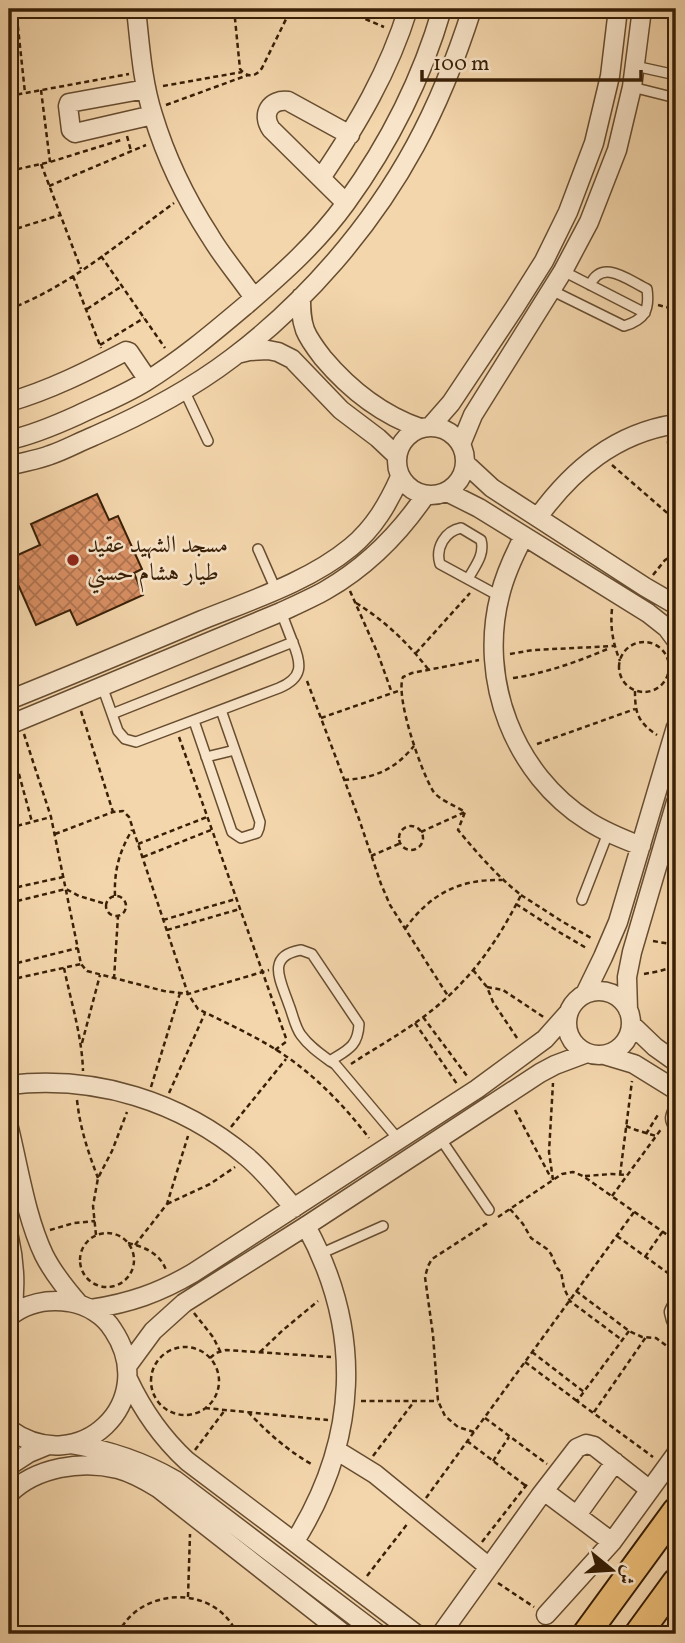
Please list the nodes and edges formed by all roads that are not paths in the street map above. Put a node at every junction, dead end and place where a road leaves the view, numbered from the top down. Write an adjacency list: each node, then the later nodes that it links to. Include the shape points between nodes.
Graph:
1 (136, 9): 9 (street)
2 (408, 9): 13 (street, via 383,74)
3 (442, 9): 15 (street, via 402,109)
4 (472, 9): 19 (street, via 447,79 415,147 356,234)
5 (618, 9): 27 (street, via 610,76 594,143 568,212 515,307 451,403)
6 (642, 9): 7 (street)
7 (635, 66): 8 (lane); 10 (street)
8 (676, 75)
9 (145, 80): 12 (street); 12 (street, via 69,103 71,130 75,133)
10 (632, 88): 11 (lane); 16 (street, via 617,150 589,222)
11 (676, 97)
12 (152, 113): 20 (street, via 186,195)
13 (349, 135): 14 (street); 14 (street, via 288,101 269,107 268,125)
14 (321, 178): 15 (street)
15 (346, 203): 20 (street, via 292,265)
16 (563, 271): 17 (lane); 18 (street)
17 (590, 285): 21 (lane); 21 (lane, via 601,272 610,271 647,289)
18 (551, 290): 21 (lane, via 624,326); 30 (street, via 472,415)
19 (301, 297): 22 (street); 27 (street, via 306,331 330,366 370,404)
20 (254, 298): 23 (street)
21 (645, 313)
22 (232, 358): 24 (street); 31 (street, via 259,350 292,359 341,410)
23 (148, 380): 25 (street, via 129,352 103,353 58,385); 28 (street, via 57,424)
24 (184, 390): 29 (lane); 33 (street, via 50,455)
25 (9, 402)
26 (672, 425): 37 (street, via 632,437 599,454 555,493)
27 (425, 428): 30 (street, via 449,432); 31 (street, via 407,436)
28 (9, 440)
29 (208, 441)
30 (461, 444): 32 (street)
31 (396, 455): 34 (street)
32 (465, 463): 35 (street, via 460,480); 37 (street, via 492,488)
33 (9, 466)
34 (400, 477): 36 (street, via 410,489); 41 (street, via 380,516 351,547)
35 (447, 492): 36 (street); 38 (street)
36 (425, 496): 44 (street, via 368,561 324,592)
37 (538, 517): 43 (street)
38 (524, 536): 42 (street); 45 (street, via 658,620)
39 (258, 549): 41 (lane)
40 (468, 579): 40 (lane, via 440,564 438,557 447,534 461,527 481,540 483,548); 42 (lane)
41 (276, 590): 48 (street)
42 (499, 596): 57 (street, via 494,657 510,728 534,770 558,797)
43 (676, 605)
44 (281, 611): 46 (lane); 47 (street)
45 (676, 640)
46 (293, 642): 49 (lane, via 300,660 291,683); 50 (lane)
47 (103, 686): 50 (lane); 52 (street)
48 (9, 700)
49 (221, 710): 51 (lane); 54 (lane)
50 (112, 714): 51 (lane, via 118,731 135,742)
51 (194, 721): 55 (lane)
52 (14, 723)
53 (675, 733): 58 (street)
54 (235, 750): 55 (lane); 55 (lane, via 260,822 257,833 241,838 232,832)
55 (206, 757)
56 (676, 802): 59 (street)
57 (608, 832): 58 (street); 61 (lane)
58 (641, 846): 63 (street, via 618,922)
59 (668, 856): 64 (street, via 629,964)
60 (676, 896): 62 (lane)
61 (582, 900)
62 (676, 921)
63 (584, 995): 64 (street, via 594,991 614,995); 65 (street)
64 (629, 1017): 66 (street, via 620,1047); 68 (street, via 655,1047)
65 (563, 1019): 66 (street, via 571,1040); 75 (street, via 527,1053)
66 (596, 1054): 70 (street, via 634,1064); 74 (street, via 555,1065)
67 (330, 1060): 67 (lane, via 353,1046 359,1024 312,954 289,952 280,960 277,972 299,1033); 75 (lane)
68 (676, 1062)
69 (9, 1085): 76 (street, via 80,1084 147,1100 194,1120 249,1158)
70 (676, 1090)
71 (676, 1105): 73 (lane, via 670,1116)
72 (9, 1128): 82 (street, via 44,1255)
73 (676, 1128)
74 (440, 1138): 77 (lane); 79 (street)
75 (399, 1140): 76 (street)
76 (294, 1208): 82 (street, via 169,1287 118,1305)
77 (489, 1210)
78 (383, 1226): 81 (lane)
79 (306, 1227): 81 (street); 86 (street, via 184,1303 153,1331)
80 (9, 1237): 84 (street, via 16,1291)
81 (320, 1254): 90 (street, via 334,1290 346,1358)
82 (85, 1306): 84 (street, via 56,1300 33,1304); 86 (street, via 109,1323 121,1342)
83 (676, 1308): 85 (street)
84 (11, 1316)
85 (676, 1320)
86 (128, 1372): 88 (street, via 116,1414 88,1438); 99 (street, via 137,1400 162,1436 187,1461)
87 (9, 1429): 89 (street)
88 (71, 1444): 89 (street); 105 (street, via 143,1462 175,1480)
89 (46, 1446): 93 (street)
90 (337, 1450): 99 (street); 101 (street, via 418,1509)
91 (671, 1461): 95 (street)
92 (615, 1462): 94 (street, via 586,1444 552,1467); 95 (street); 98 (street)
93 (9, 1466)
94 (535, 1487): 98 (street); 101 (street)
95 (650, 1490): 100 (street)
96 (9, 1494): 103 (street, via 36,1476 68,1467 103,1466 131,1474 158,1488)
97 (676, 1511): 110 (main road)
98 (577, 1516): 100 (street)
99 (295, 1541): 108 (street)
100 (612, 1542): 104 (street)
101 (487, 1570): 109 (street)
102 (676, 1582): 111 (main road)
103 (301, 1601): 105 (street, via 341,1620); 106 (street)
104 (546, 1615)
105 (360, 1620): 107 (street)
106 (344, 1634)
107 (379, 1634)
108 (416, 1634)
109 (441, 1634)
110 (586, 1634)
111 (638, 1634)

